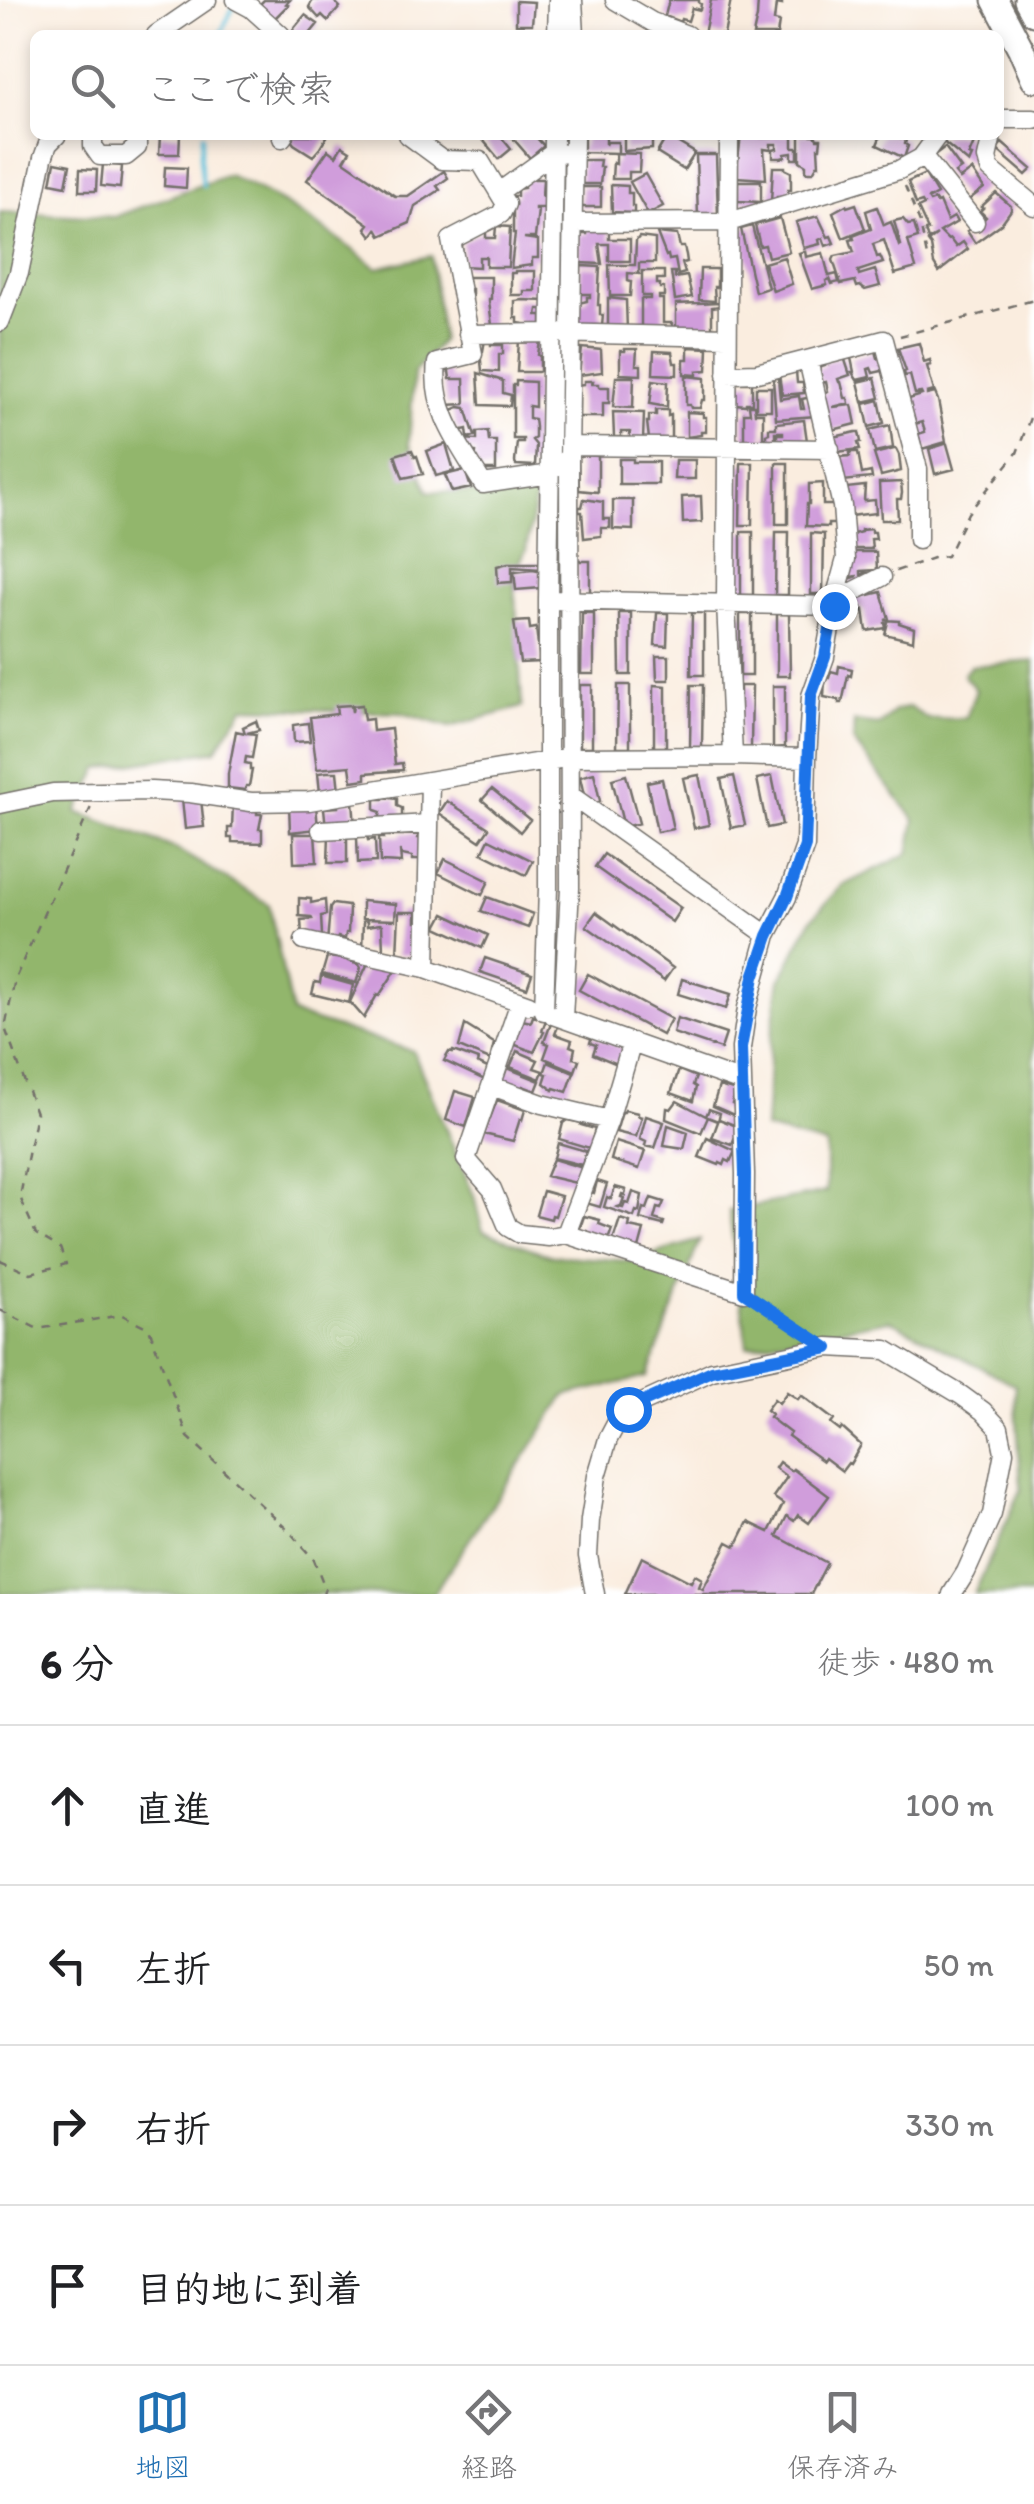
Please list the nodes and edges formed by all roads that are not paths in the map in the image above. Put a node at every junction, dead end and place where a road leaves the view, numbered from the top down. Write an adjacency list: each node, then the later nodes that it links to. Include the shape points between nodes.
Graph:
1 (207, 0): 9 (street)
2 (558, 0): 11 (street)
3 (573, 0): 12 (street)
4 (615, 0): 13 (street)
5 (995, 0): 14 (highway)
6 (1027, 0): 8 (highway)
7 (248, 3): 10 (street)
8 (1034, 13)
9 (163, 30)
10 (276, 30)
11 (557, 30)
12 (575, 30)
13 (674, 30)
14 (1034, 79)
15 (1004, 119): 16 (street)
16 (1034, 119)
17 (52, 140): 32 (street)
18 (93, 140): 19 (street, via 100,156 126,156)
19 (137, 140)
20 (415, 140): 27 (street, via 442,160 480,161)
21 (729, 140): 29 (street)
22 (934, 140): 26 (street)
23 (991, 140): 28 (street, via 990,170)
24 (553, 144): 25 (street); 27 (street); 33 (street)
25 (574, 144): 31 (street)
26 (923, 156): 29 (street, via 899,170); 30 (street)
27 (499, 192): 34 (street, via 506,204 502,214 452,240)
28 (1034, 206)
29 (729, 222): 31 (street); 36 (street)
30 (975, 222)
31 (573, 223): 35 (street)
32 (0, 322)
33 (552, 333): 34 (street); 35 (street); 42 (street)
34 (468, 334): 42 (street, via 472,354 436,363 444,422 483,484)
35 (572, 334): 36 (street); 41 (street)
36 (727, 337): 38 (street)
37 (808, 360): 38 (street); 40 (street); 43 (street, via 884,340 918,470)
38 (726, 374): 39 (street)
39 (726, 448): 40 (street); 41 (street); 48 (street)
40 (830, 449): 47 (street, via 846,559)
41 (570, 452): 42 (street); 46 (street)
42 (550, 471): 45 (street)
43 (918, 540)
44 (882, 576): 47 (street)
45 (548, 600): 46 (street); 52 (street)
46 (570, 601): 48 (street); 50 (street)
47 (835, 601): 48 (street); 51 (street, via 811,696)
48 (726, 603): 49 (street)
49 (734, 756): 50 (street); 51 (street)
50 (570, 757): 52 (street); 54 (street)
51 (807, 758): 60 (street, via 805,846)
52 (548, 761): 53 (street); 58 (street)
53 (430, 781): 55 (street, via 308,801 98,792); 56 (street)
54 (570, 795): 59 (street); 60 (street)
55 (0, 804)
56 (429, 824): 57 (street); 62 (street)
57 (321, 830)
58 (548, 888): 59 (street); 64 (street)
59 (570, 888): 65 (street)
60 (768, 936): 67 (street, via 747,1008)
61 (304, 941): 62 (street)
62 (426, 968): 63 (street)
63 (520, 1002): 64 (street); 68 (street)
64 (544, 1011): 65 (street)
65 (563, 1018): 66 (street)
66 (632, 1042): 67 (street); 69 (street)
67 (742, 1082): 70 (street, via 744,1292)
68 (492, 1086): 69 (street); 70 (street, via 466,1159 492,1189 508,1227 520,1234)
69 (609, 1120): 70 (street)
70 (566, 1234)
71 (594, 1594): 72 (street, via 588,1556 597,1476 608,1440 628,1409 712,1371 828,1348 886,1350 961,1395 998,1428 1004,1452 992,1514)
72 (952, 1594)

